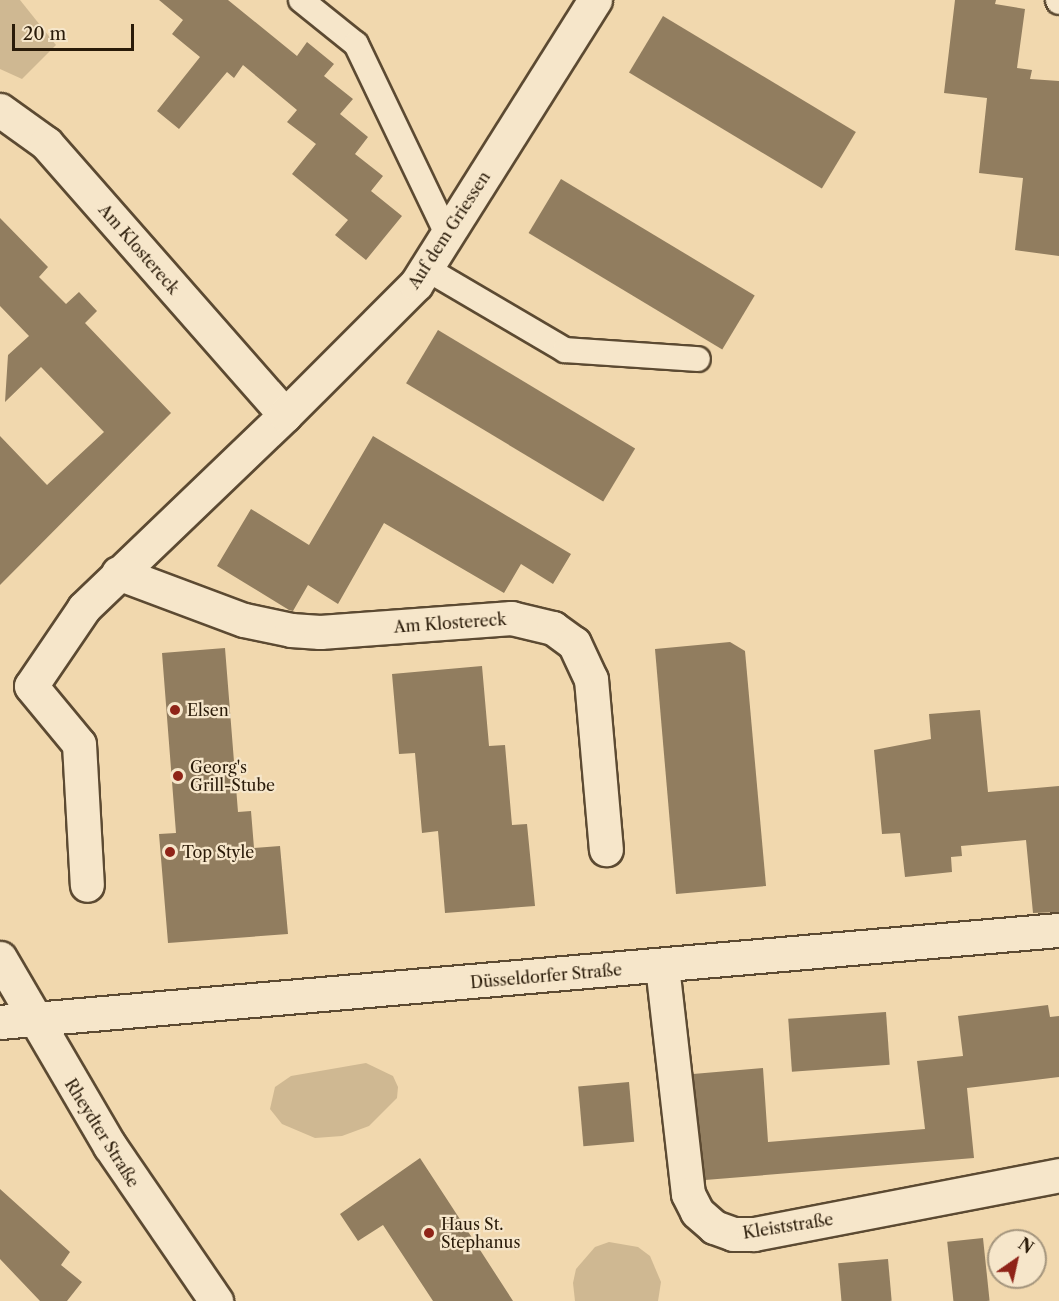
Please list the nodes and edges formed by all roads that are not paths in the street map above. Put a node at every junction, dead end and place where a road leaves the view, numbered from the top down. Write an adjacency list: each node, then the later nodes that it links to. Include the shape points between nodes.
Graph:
1 (302, 0): 4 (lane, via 356,44)
2 (581, 6): 4 (street, Auf dem Griessen)
3 (0, 110): 7 (street, Am Klostereck, via 46,143)
4 (448, 236): 5 (street, Auf dem Griessen)
5 (427, 269): 6 (lane, via 565,350); 7 (street, Auf dem Griessen, via 404,298)
6 (698, 359)
7 (285, 415): 8 (street)
8 (118, 573): 9 (street, Am Klostereck, via 244,621 291,630 320,632 511,618 553,628 574,643 591,679); 10 (street, via 84,608 31,686 79,744)
9 (606, 849)
10 (87, 885)
11 (1059, 930): 13 (street, Düsseldorfer Straße)
12 (0, 958): 14 (street, Rheydter Straße)
13 (662, 966): 14 (street, Düsseldorfer Straße); 16 (street, Kleiststraße, via 688,1194 697,1212 714,1227 733,1234 754,1234)
14 (33, 1020): 15 (street, Düsseldorfer Straße); 17 (street, Rheydter Straße, via 135,1186)
15 (0, 1022)
16 (1059, 1175)
17 (216, 1301)

